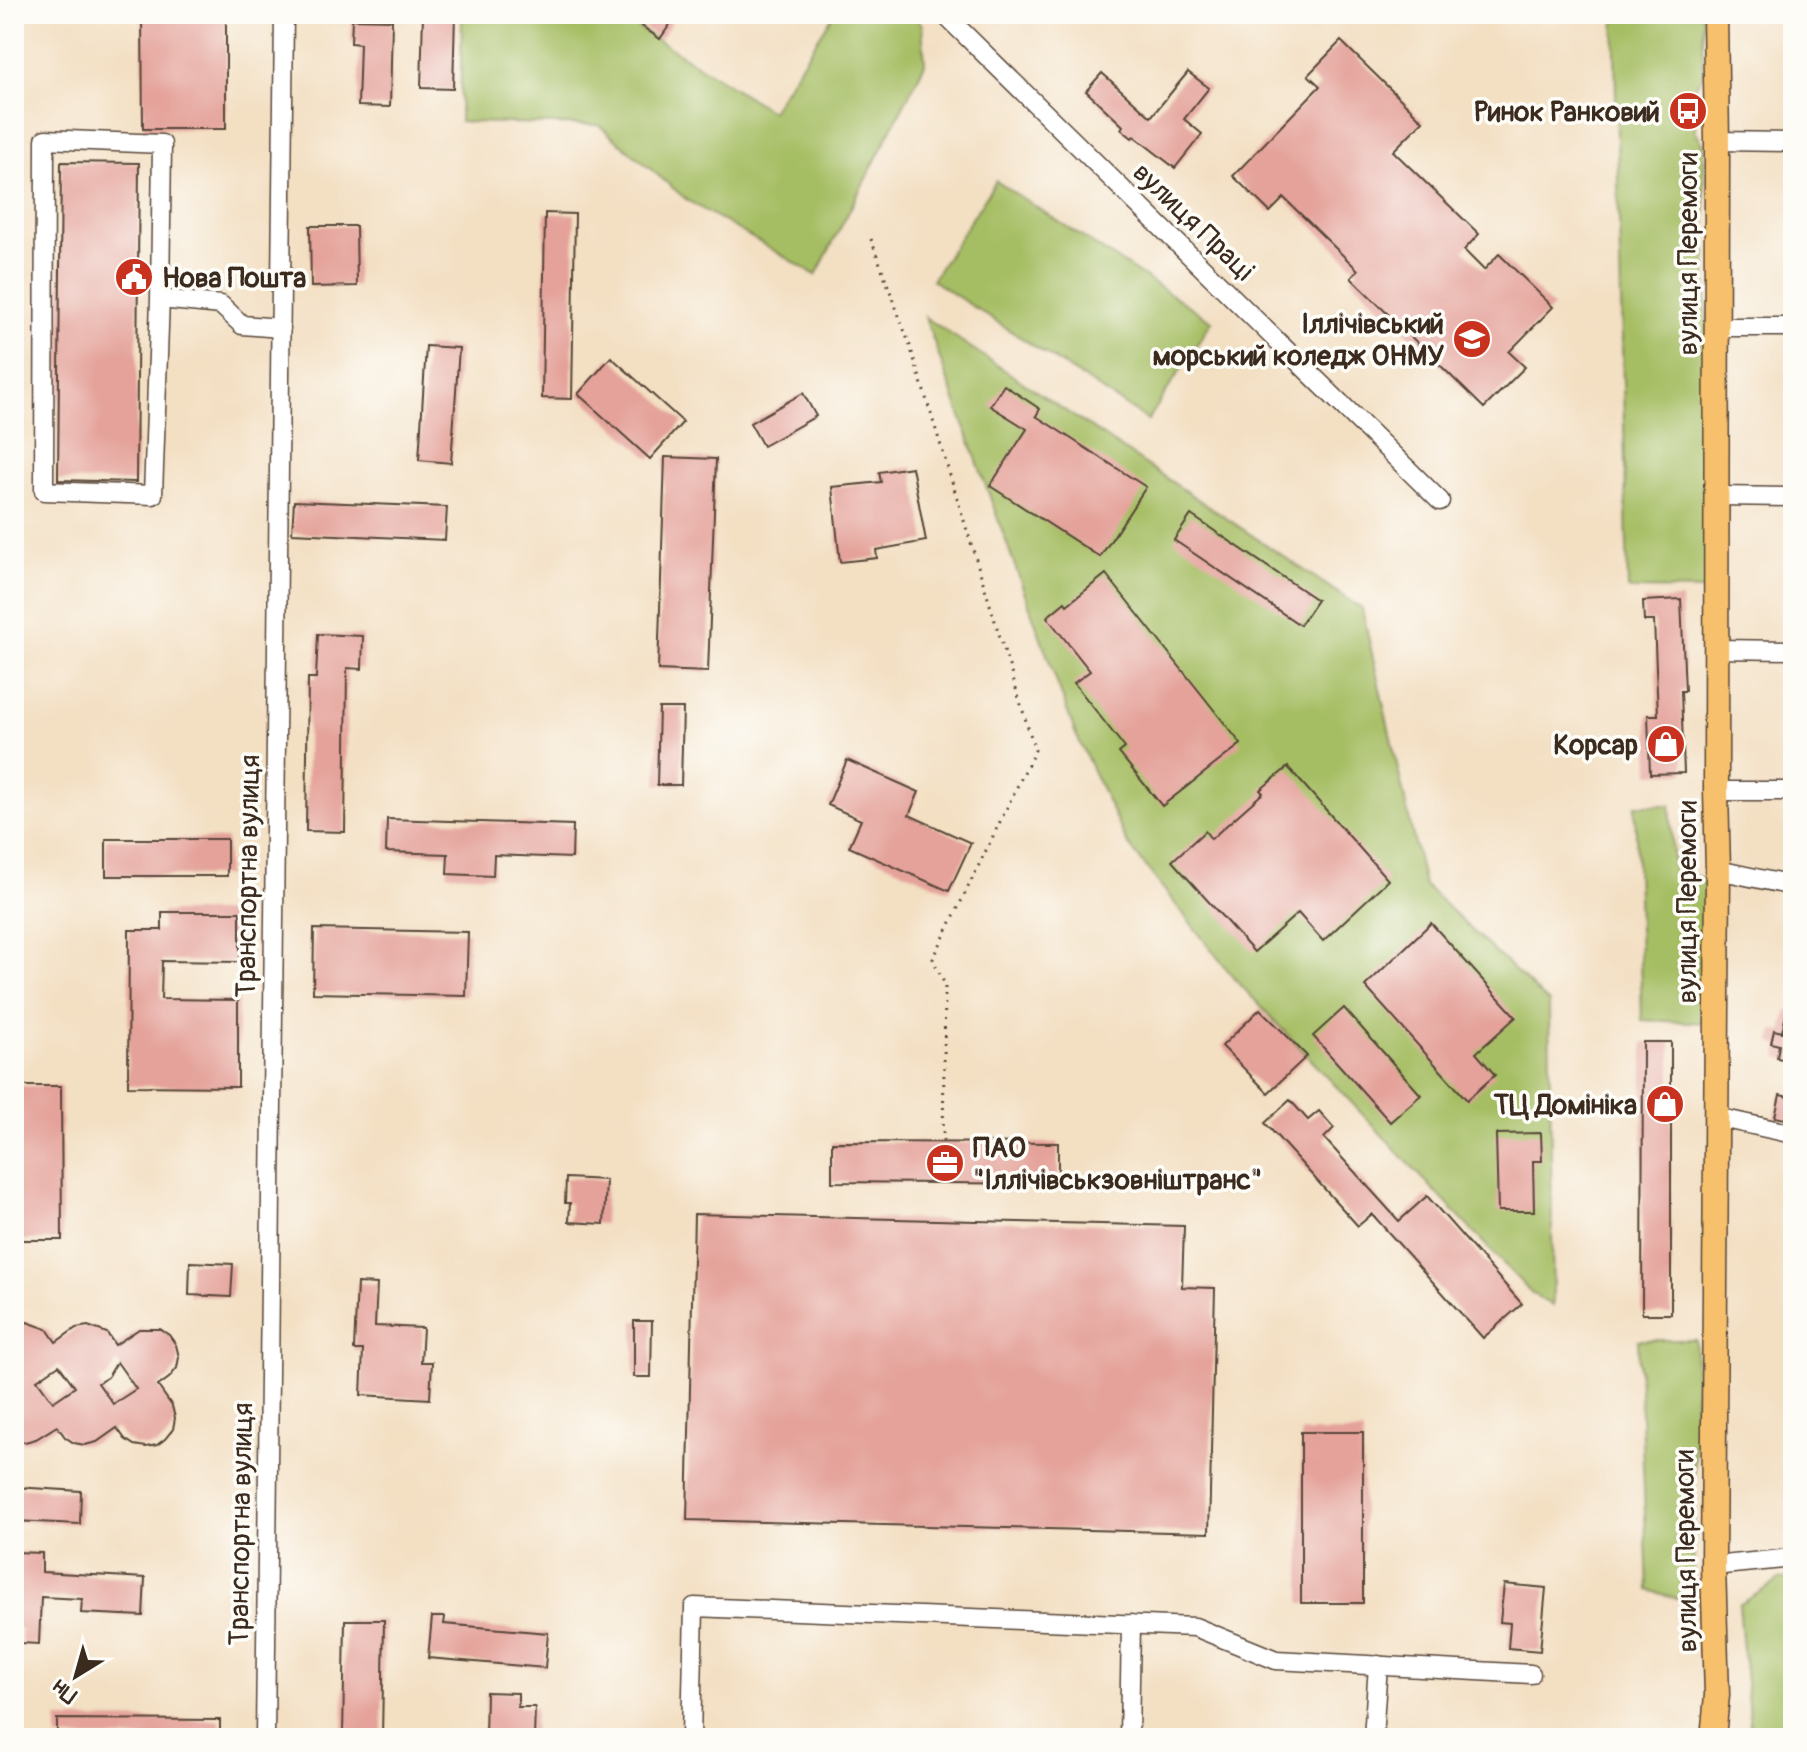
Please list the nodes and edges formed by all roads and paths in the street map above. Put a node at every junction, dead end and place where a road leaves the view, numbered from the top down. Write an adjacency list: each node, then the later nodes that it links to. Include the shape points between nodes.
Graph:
1 (284, 14): 10 (street, Транспортна вулиця)
2 (944, 14): 13 (street, вулиця Праці)
3 (1715, 14): 4 (main road, вулиця Перемоги)
4 (1717, 141): 5 (street); 8 (main road, вулиця Перемоги)
5 (1793, 142)
6 (871, 239): 22 (path, via 910,346 1035,750 933,959 945,985)
7 (160, 299): 7 (street, via 162,144 45,139 44,491 153,495); 10 (street, via 221,305 242,325)
8 (1716, 327): 9 (street); 11 (main road, вулиця Перемоги)
9 (1793, 327)
10 (281, 328): 28 (street, Транспортна вулиця)
11 (1716, 496): 12 (street); 14 (main road, вулиця Перемоги)
12 (1793, 497)
13 (1440, 501)
14 (1716, 649): 15 (street); 16 (main road, вулиця Перемоги)
15 (1793, 650)
16 (1716, 791): 17 (street); 18 (main road, вулиця Перемоги)
17 (1793, 791)
18 (1718, 870): 19 (street); 20 (main road, вулиця Перемоги)
19 (1793, 886)
20 (1716, 1117): 21 (street); 24 (main road, вулиця Перемоги)
21 (1793, 1134)
22 (943, 1143)
23 (1793, 1558): 24 (street)
24 (1713, 1566): 32 (main road, вулиця Перемоги)
25 (1131, 1624): 26 (street, via 1195,1627 1276,1660); 29 (street, via 694,1607); 30 (street)
26 (1378, 1665): 27 (street); 31 (street)
27 (1531, 1674)
28 (265, 1738)
29 (691, 1738)
30 (1129, 1738)
31 (1373, 1738)
32 (1713, 1738)

